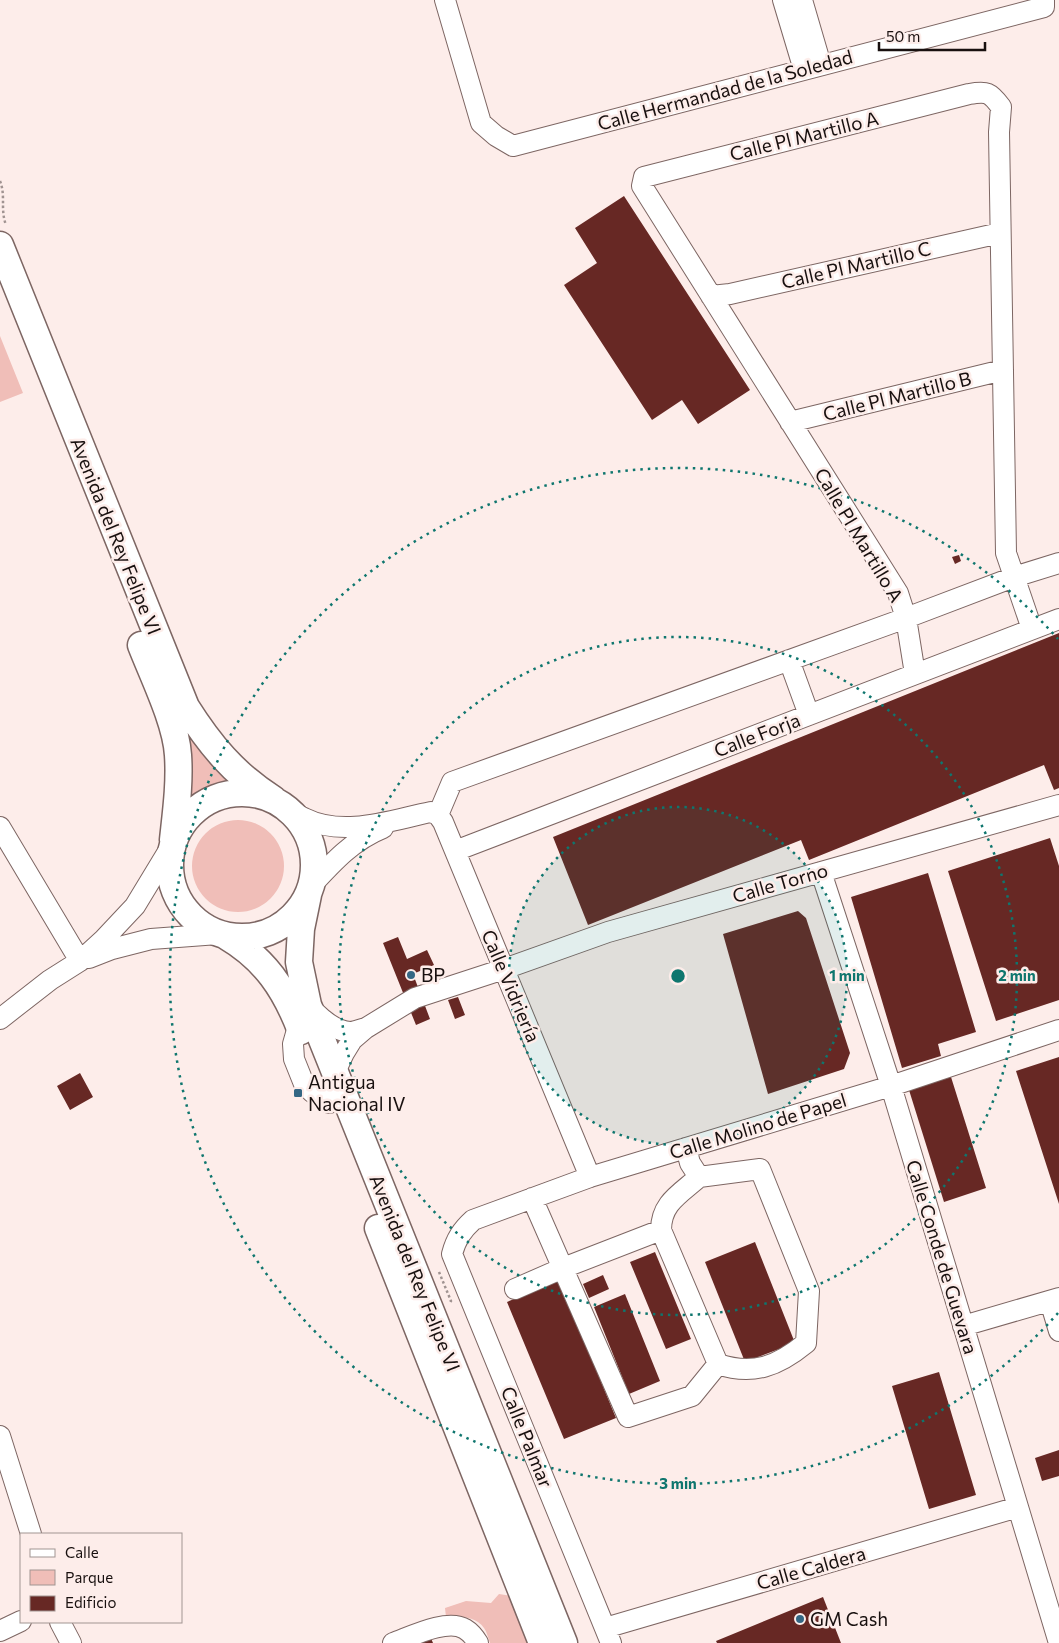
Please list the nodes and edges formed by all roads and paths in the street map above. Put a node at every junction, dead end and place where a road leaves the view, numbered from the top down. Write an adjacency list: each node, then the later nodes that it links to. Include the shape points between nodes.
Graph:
1 (445, 0): 5 (street, Calle Hermandad de la Soledad, via 481,123 512,146)
2 (783, 0): 5 (street)
3 (802, 0): 5 (street)
4 (1044, 3): 5 (street, Calle Hermandad de la Soledad)
5 (812, 67)
6 (0, 181): 8 (path)
7 (1000, 233): 10 (street, Calle Pl Martillo C); 10 (street, Calle Pl Martillo A, via 998,132 1001,107 993,96 985,92 969,94 644,177 642,186); 11 (street, Calle Pl Martillo A)
8 (5, 239): 21 (main road, Avenida del Rey Felipe VI, via 186,707 234,769 251,785)
9 (0, 291): 26 (main road, Avenida del Rey Felipe VI, via 167,711 178,754)
10 (711, 296): 12 (street, Calle Pl Martillo A)
11 (1003, 370): 12 (street, Calle Pl Martillo B); 14 (street, Calle Pl Martillo A, via 1006,553)
12 (790, 422): 15 (street, Calle Pl Martillo A, via 898,593)
13 (1059, 562): 14 (street, Calle Pl Martillo A)
14 (1014, 577): 15 (street, Calle Pl Martillo A); 17 (street, Calle Pl Martillo A)
15 (906, 618): 18 (street, Calle Pl Martillo A); 19 (street, Calle Pl Martillo A)
16 (1059, 619): 17 (street, Calle Forja)
17 (1032, 629): 19 (street, Calle Forja)
18 (788, 660): 20 (street); 24 (street, Calle Pl Martillo A, via 452,782)
19 (915, 674): 20 (street, Calle Forja)
20 (809, 715): 27 (street, Calle Forja)
21 (280, 803): 23 (street, via 310,821 345,828); 26 (main road, via 250,792 226,794 203,803 185,819); 29 (main road, via 299,820 308,835 314,869)
22 (1059, 805): 28 (street, Calle Torno)
23 (417, 815): 24 (street, via 431,812); 29 (street, via 372,832 348,847)
24 (438, 815): 27 (street, Calle Vidriería)
25 (0, 828): 31 (street)
26 (172, 843): 30 (main road, via 169,867 173,889 183,908 198,924); 31 (street, via 134,906)
27 (455, 851): 32 (street, Calle Vidriería)
28 (822, 872): 32 (street, Calle Torno, via 608,932); 38 (street, Calle Conde de Guevara)
29 (309, 891): 30 (main road, via 299,910 274,930 242,938); 33 (main road, Avenida del Rey Felipe VI, via 301,928 299,962)
30 (222, 935): 31 (street, via 151,939); 33 (main road, Avenida del Rey Felipe VI, via 243,946 274,976 292,1005)
31 (80, 961): 34 (street)
32 (504, 970): 35 (street, Calle Torno, via 415,998); 41 (street, Calle Vidriería)
33 (303, 1014): 35 (street, via 318,1016 334,1027 350,1032); 37 (main road, Avenida del Rey Felipe VI); 62 (main road, Avenida del Rey Felipe VI, via 329,1103)
34 (0, 1019)
35 (366, 1028): 37 (street, via 352,1040)
36 (1059, 1030): 38 (street, Calle Molino de Papel)
37 (335, 1072): 63 (main road, Avenida del Rey Felipe VI)
38 (891, 1086): 39 (street, Calle Molino de Papel); 48 (street, Calle Conde de Guevara)
39 (686, 1148): 40 (street); 41 (street, Calle Molino de Papel)
40 (699, 1177): 44 (street, via 665,1208); 50 (street, via 760,1169 809,1292 806,1343 795,1352 768,1367 734,1370)
41 (590, 1178): 42 (street, Calle Molino de Papel)
42 (532, 1198): 43 (street, Calle Molino de Papel, via 473,1220); 45 (street)
43 (462, 1230): 58 (street, Calle Palmar, via 452,1254)
44 (661, 1230): 45 (street); 50 (street)
45 (563, 1268): 46 (street); 50 (street, via 628,1417 692,1396)
46 (515, 1289)
47 (1054, 1300): 48 (street); 49 (street)
48 (963, 1326): 52 (street, Calle Conde de Guevara)
49 (1059, 1331)
50 (718, 1364)
51 (0, 1436): 54 (street)
52 (1018, 1507): 53 (street); 58 (street, Calle Caldera); 64 (street, Calle Conde de Guevara)
53 (1003, 1526)
54 (31, 1533)
55 (20, 1621): 57 (street)
56 (60, 1623): 59 (street)
57 (0, 1631)
58 (608, 1636)
59 (70, 1643)
60 (393, 1643): 61 (street, via 450,1625 464,1628)
61 (478, 1643)
62 (542, 1643)
63 (564, 1643)
64 (1059, 1643)

